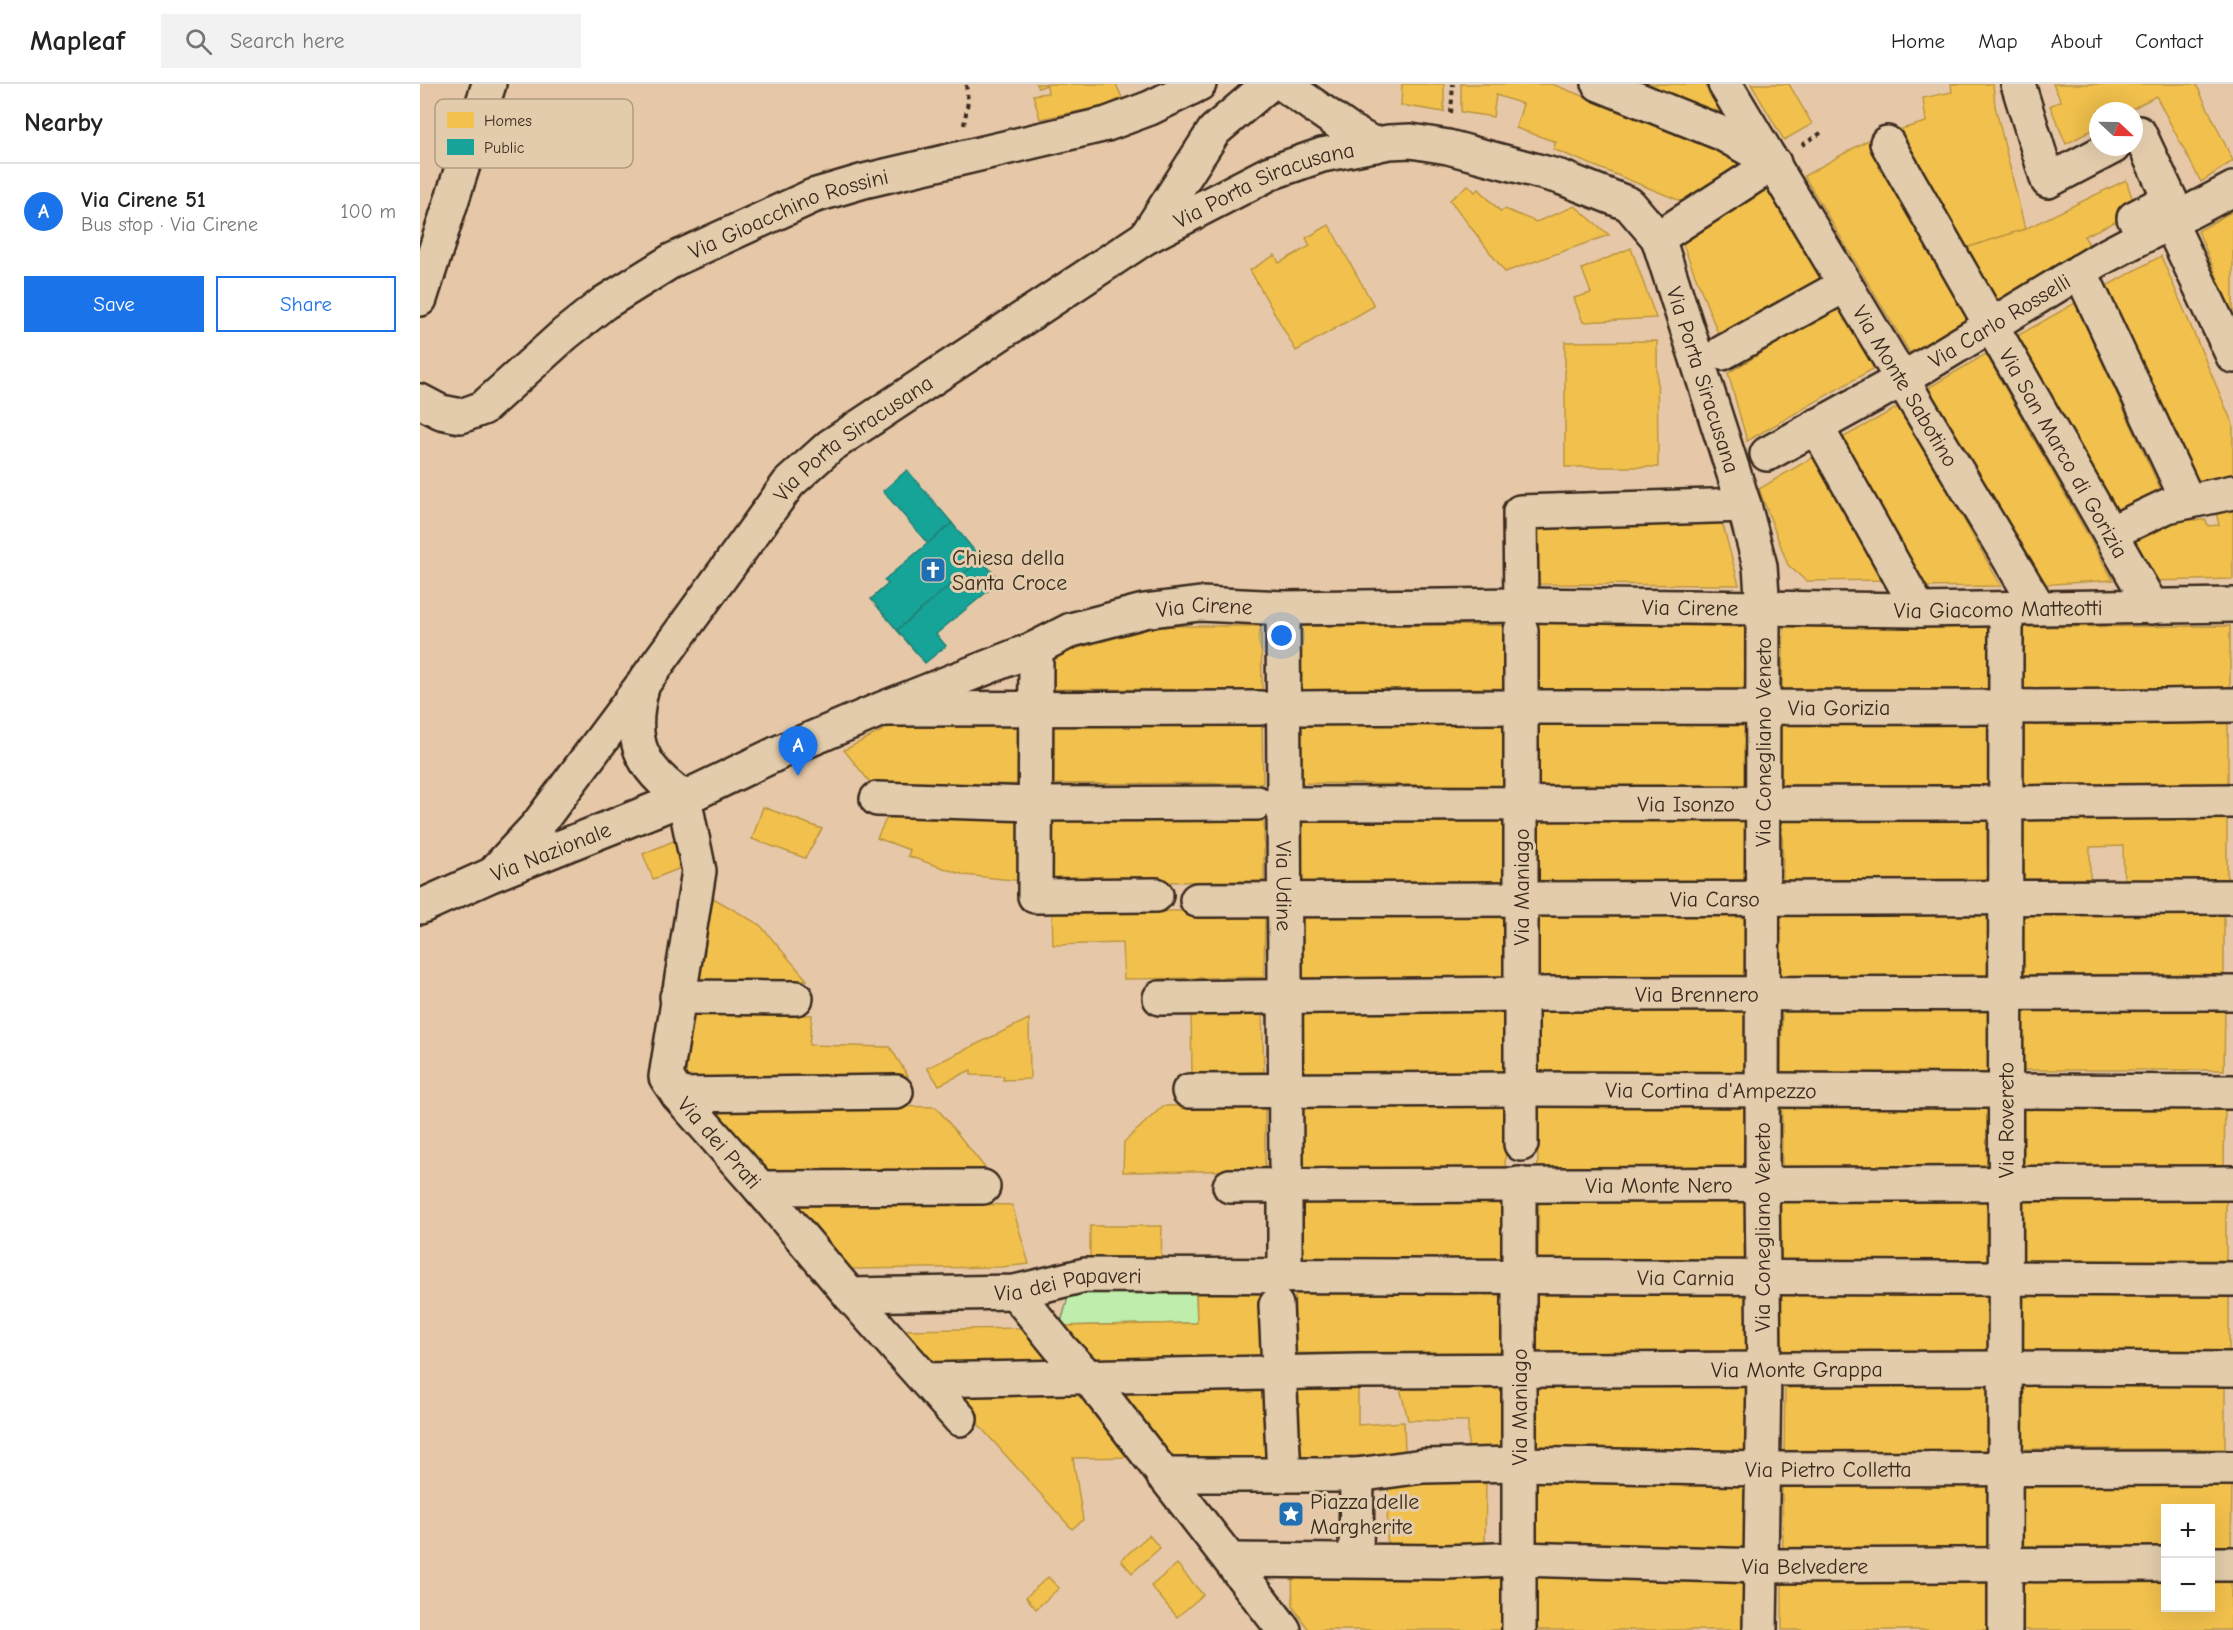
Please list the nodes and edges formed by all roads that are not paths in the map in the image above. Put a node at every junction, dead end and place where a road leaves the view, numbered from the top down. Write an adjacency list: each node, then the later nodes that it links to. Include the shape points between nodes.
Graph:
1 (489, 84): 8 (street)
2 (1199, 84): 26 (street, Via Gioacchino Rossini, via 1107,124 813,196 673,260 604,303 483,408 461,416 441,412)
3 (1269, 84): 17 (street, via 1215,131)
4 (1283, 84): 11 (street)
5 (1599, 84): 13 (street, via 1721,133)
6 (1725, 84): 13 (street, Via Monte Sabotino)
7 (2018, 84): 12 (street, via 2048,181)
8 (484, 99)
9 (2143, 142): 19 (street, via 2170,199 2092,239)
10 (1887, 143): 22 (street, Via San Marco di Gorizia)
11 (1374, 145): 17 (street, Via Porta Siracusana, via 1322,155 1270,173); 18 (street, Via Porta Siracusana, via 1411,141 1448,147 1560,177 1629,204)
12 (2096, 156)
13 (1774, 163): 18 (street); 20 (street, Via Monte Sabotino)
14 (462, 168): 21 (street)
15 (2233, 189): 16 (street, Via Carlo Rosselli)
16 (2170, 222): 19 (street, Via Carlo Rosselli); 24 (street)
17 (1146, 237): 42 (street, Via Porta Siracusana, via 830,447 789,483)
18 (1658, 238): 31 (street, Via Porta Siracusana)
19 (2091, 265): 22 (street, Via Carlo Rosselli); 30 (street)
20 (1845, 285): 23 (street); 25 (street, Via Monte Sabotino)
21 (420, 299)
22 (1991, 326): 25 (street, Via Carlo Rosselli); 32 (street, Via San Marco di Gorizia)
23 (1722, 353)
24 (2233, 356)
25 (1901, 380): 27 (street, Via Carlo Rosselli); 36 (street, Via Monte Sabotino)
26 (420, 401)
27 (1816, 426): 28 (street, Via Carlo Rosselli); 39 (street)
28 (1767, 454)
29 (2233, 492): 30 (street)
30 (2188, 501): 32 (street, via 2167,506)
31 (1744, 505): 37 (street, Via Porta Siracusana, via 1760,566); 40 (street, Via Maniago, via 1520,512)
32 (2110, 533): 34 (street, Via San Marco di Gorizia)
33 (2233, 605): 34 (street, Via Giacomo Matteotti)
34 (2152, 607): 36 (street, Via Giacomo Matteotti)
35 (1283, 608): 40 (street, Via Cirene); 41 (street, Via Cirene, via 1200,604 1144,611 1071,630); 56 (street, Via Udine)
36 (2039, 608): 38 (street, Via Giacomo Matteotti)
37 (1763, 609): 39 (street, Via Giacomo Matteotti); 40 (street, Via Cirene); 45 (street, Via Conegliano Veneto)
38 (2006, 609): 39 (street, Via Giacomo Matteotti); 49 (street, Via Rovereto)
39 (1919, 610)
40 (1521, 618): 44 (street, Via Maniago)
41 (1036, 648): 46 (street); 50 (street, Via Cirene)
42 (643, 684): 52 (street, via 636,710 637,737 643,754 662,783); 60 (street, Via Porta Siracusana, via 537,826)
43 (2233, 705): 49 (street, Via Gorizia)
44 (1521, 706): 45 (street, Via Gorizia); 48 (street, Via Gorizia); 55 (street, Via Maniago)
45 (1763, 707): 49 (street, Via Gorizia); 57 (street, Via Conegliano Veneto)
46 (1036, 708): 47 (street); 50 (street); 59 (street)
47 (1260, 708)
48 (1302, 708)
49 (2006, 708): 58 (street, Via Rovereto)
50 (882, 709): 51 (street, Via Cirene)
51 (780, 752): 52 (street, Via Nazionale)
52 (684, 798): 60 (street, Via Nazionale); 73 (street, Via dei Prati, via 699,871)
53 (877, 799): 59 (street, Via Isonzo)
54 (2233, 801): 58 (street, Via Isonzo)
55 (1521, 802): 56 (street, Via Isonzo); 57 (street, Via Isonzo); 65 (street, Via Maniago)
56 (1270, 803): 59 (street, Via Isonzo); 67 (street, Via Udine)
57 (1763, 803): 58 (street, Via Isonzo); 63 (street, Via Conegliano Veneto)
58 (2006, 803): 64 (street, Via Rovereto)
59 (1035, 804): 61 (street, via 1035,897)
60 (491, 875): 68 (street, Via Nazionale)
61 (1156, 895)
62 (2233, 897): 64 (street, Via Carso)
63 (1763, 898): 64 (street, Via Carso); 65 (street, Via Carso); 71 (street, Via Conegliano Veneto)
64 (2005, 898): 72 (street, Via Rovereto)
65 (1520, 899): 67 (street, Via Carso); 70 (street, Via Maniago)
66 (1197, 900): 67 (street, Via Carso)
67 (1284, 900): 74 (street, Via Udine)
68 (420, 907)
69 (2233, 993): 72 (street, Via Brennero)
70 (1521, 994): 71 (street, Via Brennero); 74 (street, Via Brennero); 77 (street, Via Maniago)
71 (1762, 994): 72 (street, Via Brennero); 78 (street, Via Conegliano Veneto)
72 (2006, 994): 82 (street, Via Rovereto)
73 (677, 997): 75 (street); 84 (street, Via dei Prati, via 666,1077)
74 (1285, 997): 76 (street, Via Brennero); 80 (street, Via Udine)
75 (796, 998)
76 (1160, 998)
77 (1521, 1089): 78 (street, Via Cortina d'Ampezzo); 80 (street, Via Cortina d'Ampezzo); 85 (street, Via Maniago)
78 (1762, 1090): 82 (street, Via Cortina d'Ampezzo); 89 (street, Via Conegliano Veneto)
79 (1189, 1091): 80 (street, Via Cortina d'Ampezzo)
80 (1285, 1091): 86 (street, Via Udine)
81 (896, 1092): 84 (street)
82 (2005, 1092): 83 (street, Via Cortina d'Ampezzo); 90 (street, Via Rovereto)
83 (2233, 1092)
84 (678, 1095): 93 (street, Via dei Prati)
85 (1521, 1144)
86 (1285, 1175): 88 (street, Via Monte Nero); 92 (street, Via Monte Nero); 98 (street, Via Udine)
87 (2233, 1183): 90 (street, Via Monte Nero)
88 (1519, 1184): 89 (street, Via Monte Nero); 94 (street, Via Maniago)
89 (1762, 1184): 90 (street, Via Monte Nero); 95 (street, Via Conegliano Veneto)
90 (2005, 1184): 96 (street, Via Rovereto)
91 (983, 1186): 93 (street)
92 (1230, 1186)
93 (760, 1188): 100 (street, Via dei Prati)
94 (1519, 1278): 95 (street, Via Carnia); 98 (street, Via Carnia); 104 (street, Via Maniago)
95 (1762, 1278): 96 (street, Via Carnia); 103 (street, Via Conegliano Veneto)
96 (2005, 1279): 97 (street, Via Carnia); 101 (street, Via Rovereto)
97 (2233, 1279)
98 (1280, 1291): 99 (street, Via dei Papaveri, via 1085,1275); 105 (street, Via Udine)
99 (1015, 1292): 100 (street, Via dei Papaveri); 106 (street)
100 (850, 1295): 107 (street, Via dei Prati)
101 (2005, 1368): 102 (street, Via Monte Grappa); 103 (street, Via Monte Grappa); 113 (street, Via Rovereto)
102 (2233, 1369)
103 (1764, 1370): 104 (street, Via Monte Grappa); 112 (street, Via Conegliano Veneto)
104 (1519, 1371): 105 (street, Via Monte Grappa); 109 (street, Via Maniago)
105 (1278, 1372): 106 (street, Via Monte Grappa); 110 (street, Via Udine)
106 (1088, 1377): 107 (street, Via Monte Grappa); 115 (street)
107 (927, 1380): 108 (street, Via dei Prati)
108 (960, 1419)
109 (1519, 1464): 112 (street, Via Pietro Colletta); 114 (street, Via Pietro Colletta, via 1423,1466); 116 (street, Via Maniago)
110 (1283, 1466): 114 (street, Via Pietro Colletta); 115 (street, Via Pietro Colletta)
111 (2233, 1468): 113 (street, Via Pietro Colletta)
112 (1761, 1469): 113 (street, Via Pietro Colletta); 123 (street, Via Conegliano Veneto)
113 (2005, 1469): 122 (street, Via Rovereto)
114 (1357, 1474): 118 (street)
115 (1163, 1475): 117 (street)
116 (1519, 1559): 118 (street, Via Belvedere); 123 (street, Via Belvedere); 125 (street, Via Maniago)
117 (1231, 1560): 118 (street, Via Belvedere); 124 (street)
118 (1356, 1560)
119 (2161, 1564): 122 (street, Via Belvedere)
120 (2215, 1564): 121 (street)
121 (2233, 1564)
122 (2005, 1565): 123 (street, Via Belvedere); 127 (street, Via Rovereto)
123 (1761, 1566): 126 (street, Via Conegliano Veneto)
124 (1284, 1630)
125 (1519, 1630)
126 (1760, 1630)
127 (2005, 1630)

